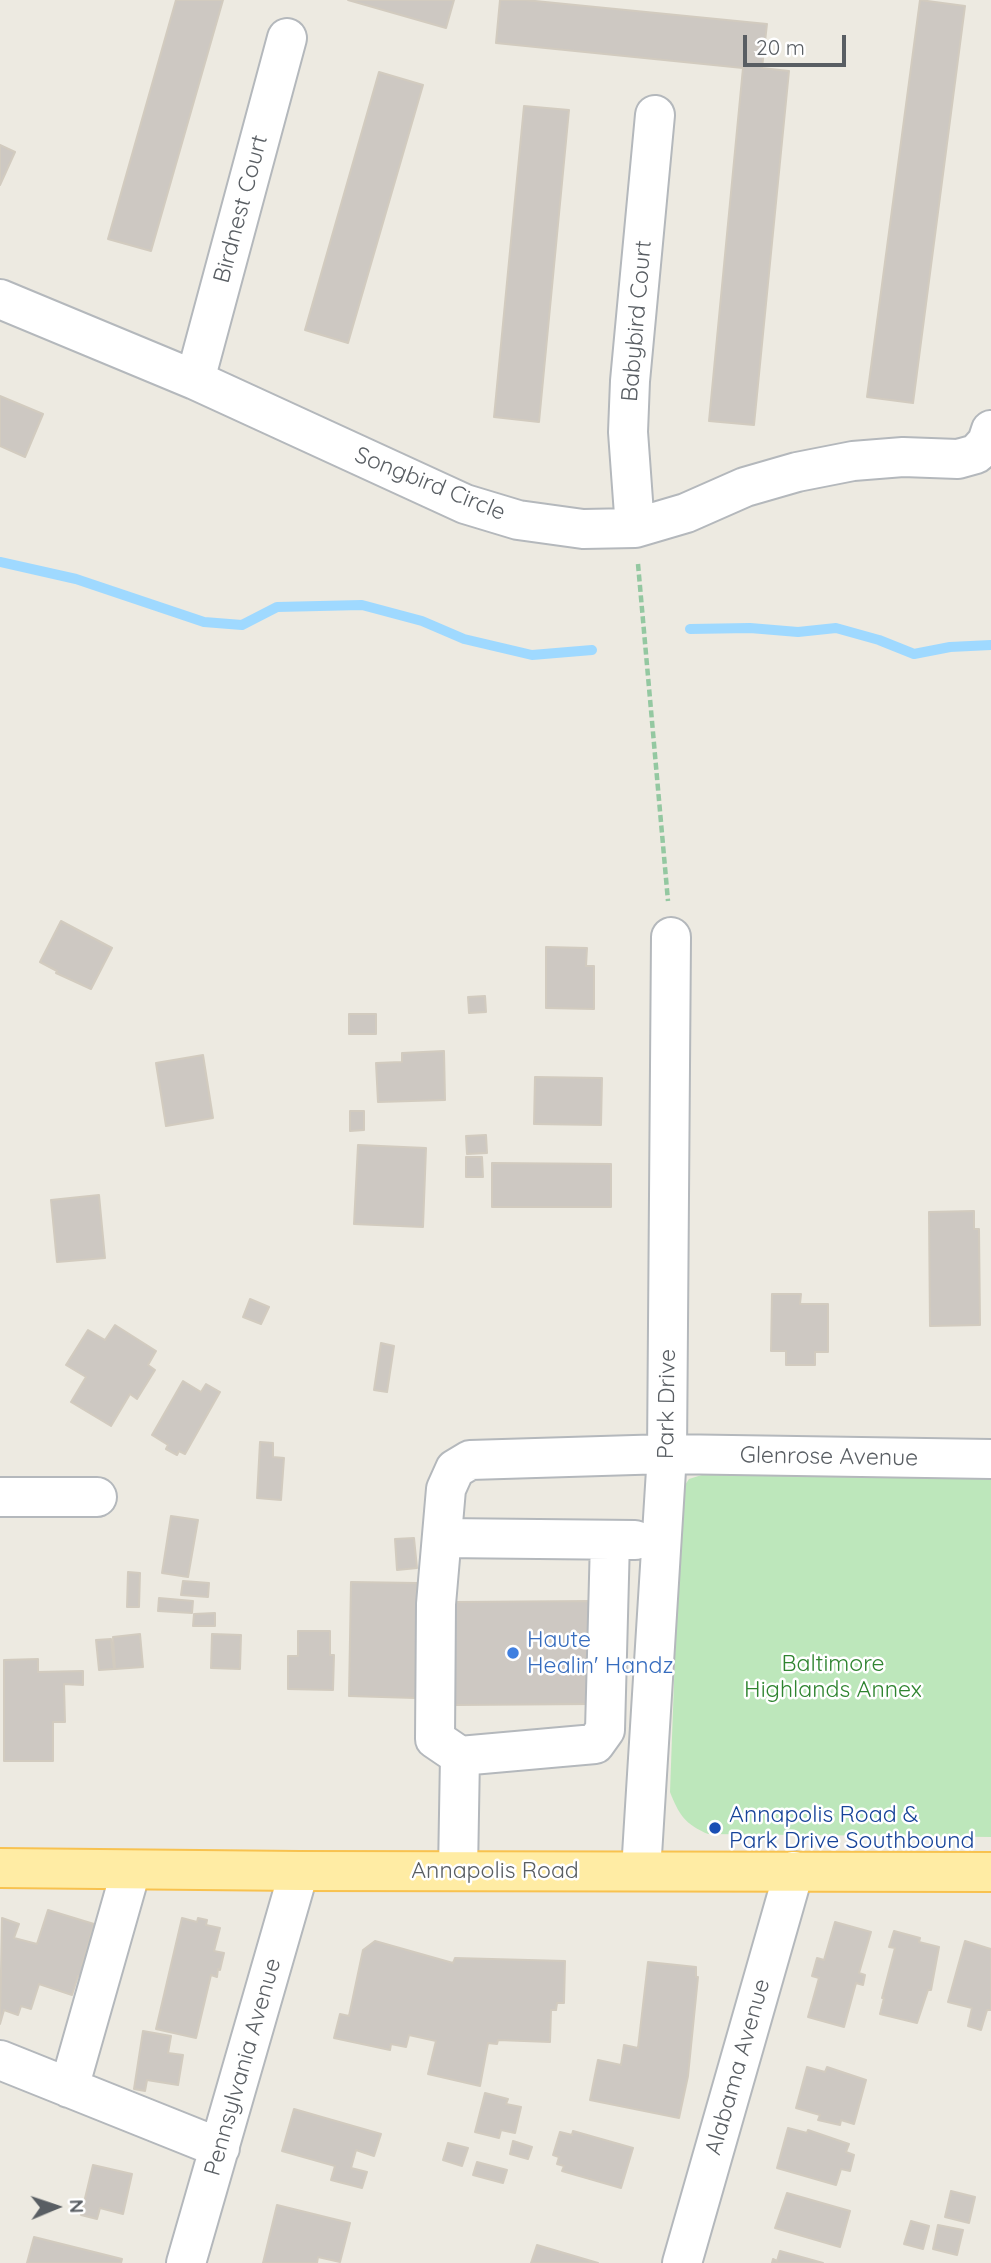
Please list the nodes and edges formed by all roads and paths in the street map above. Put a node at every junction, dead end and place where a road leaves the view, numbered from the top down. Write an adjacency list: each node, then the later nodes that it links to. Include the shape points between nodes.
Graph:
1 (287, 38): 4 (street, Birdnest Court)
2 (655, 115): 6 (street, Babybird Court, via 630,382 628,432)
3 (0, 299): 4 (street, Songbird Circle)
4 (195, 380): 6 (street, Songbird Circle, via 465,504 518,520 583,529)
5 (991, 430): 6 (street, Songbird Circle, via 976,454 958,459 853,461 797,472 745,486 686,513)
6 (635, 528): 7 (path)
7 (671, 937): 8 (street, Park Drive)
8 (667, 1454): 9 (street, Glenrose Avenue); 12 (street, Glenrose Avenue, via 470,1460 455,1469 446,1489); 14 (street, Park Drive)
9 (991, 1459)
10 (0, 1497): 11 (street)
11 (97, 1497)
12 (442, 1538): 13 (street); 15 (street, Glenrose Avenue, via 436,1604 435,1739)
13 (610, 1540): 14 (street); 15 (street, via 605,1730 596,1744)
14 (662, 1541): 20 (street, Park Drive)
15 (460, 1756): 19 (street)
16 (0, 1868): 17 (main road, Annapolis Road)
17 (131, 1870): 18 (main road, Annapolis Road); 24 (street)
18 (299, 1871): 19 (main road, Annapolis Road); 25 (street, Pennsylvania Avenue)
19 (458, 1871): 20 (main road, Annapolis Road)
20 (641, 1871): 21 (main road, Annapolis Road)
21 (794, 1871): 22 (main road, Annapolis Road); 27 (street, Alabama Avenue)
22 (991, 1872)
23 (0, 2060): 24 (street)
24 (69, 2088): 25 (street)
25 (220, 2148): 26 (street, Pennsylvania Avenue)
26 (187, 2263)
27 (682, 2263)

